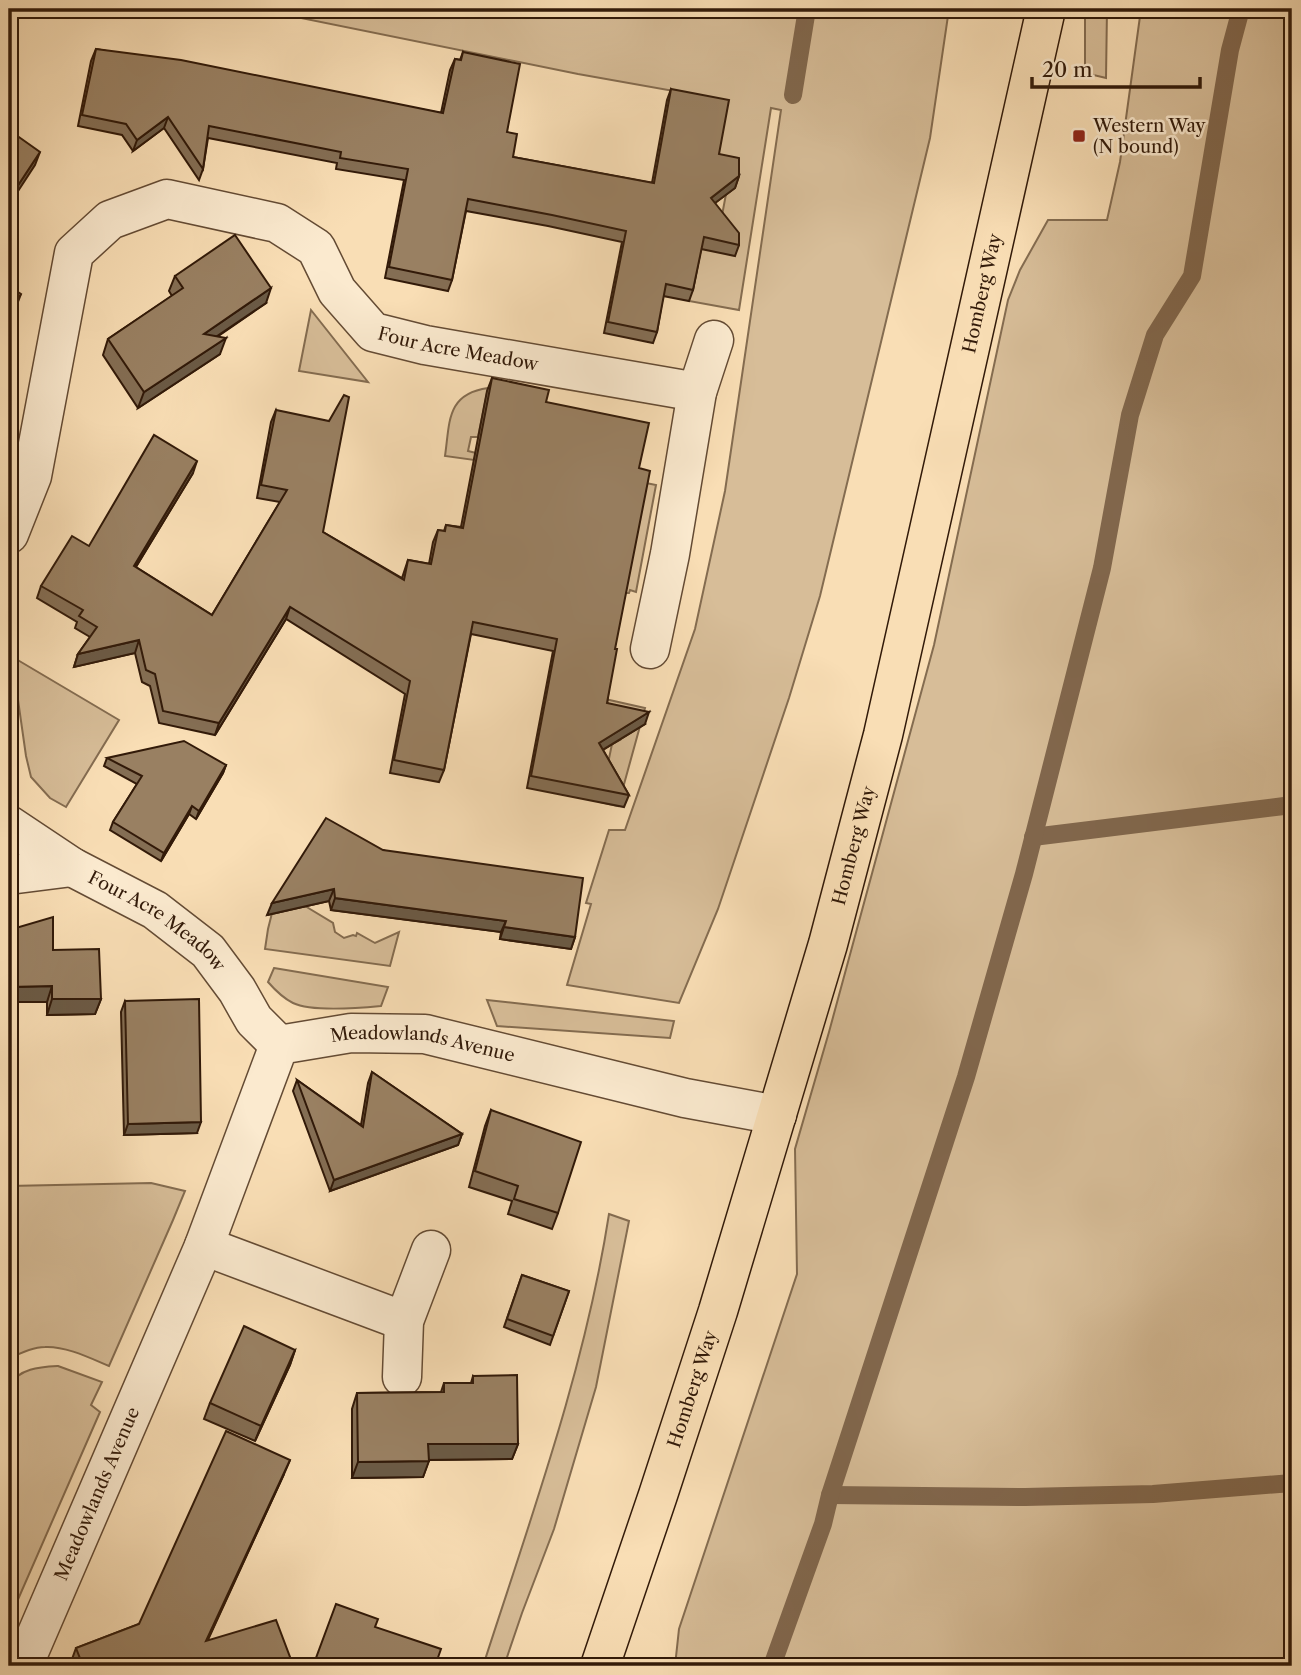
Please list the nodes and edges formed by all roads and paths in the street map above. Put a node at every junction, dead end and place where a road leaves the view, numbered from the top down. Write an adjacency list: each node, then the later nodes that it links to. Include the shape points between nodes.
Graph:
1 (1046, 9): 10 (main road, Homberg Way, via 883,735 828,944)
2 (714, 340): 3 (street)
3 (697, 392): 4 (street, Four Acre Meadow, via 373,332 337,291 316,248 287,229 167,199 110,220 74,253 32,477); 5 (street)
4 (9, 534)
5 (650, 649)
6 (9, 824): 7 (street, Four Acre Meadow)
7 (72, 867): 8 (street); 9 (street, Four Acre Meadow, via 155,910 208,951 254,1020)
8 (9, 875)
9 (279, 1045): 10 (street, Meadowlands Avenue, via 351,1033 425,1034 685,1098); 11 (street, Meadowlands Avenue)
10 (776, 1115): 16 (main road, Homberg Way, via 713,1324)
11 (204, 1246): 13 (street); 15 (street, Meadowlands Avenue)
12 (431, 1250): 13 (street)
13 (404, 1321): 14 (street)
14 (402, 1377)
15 (25, 1666)
16 (600, 1666)

